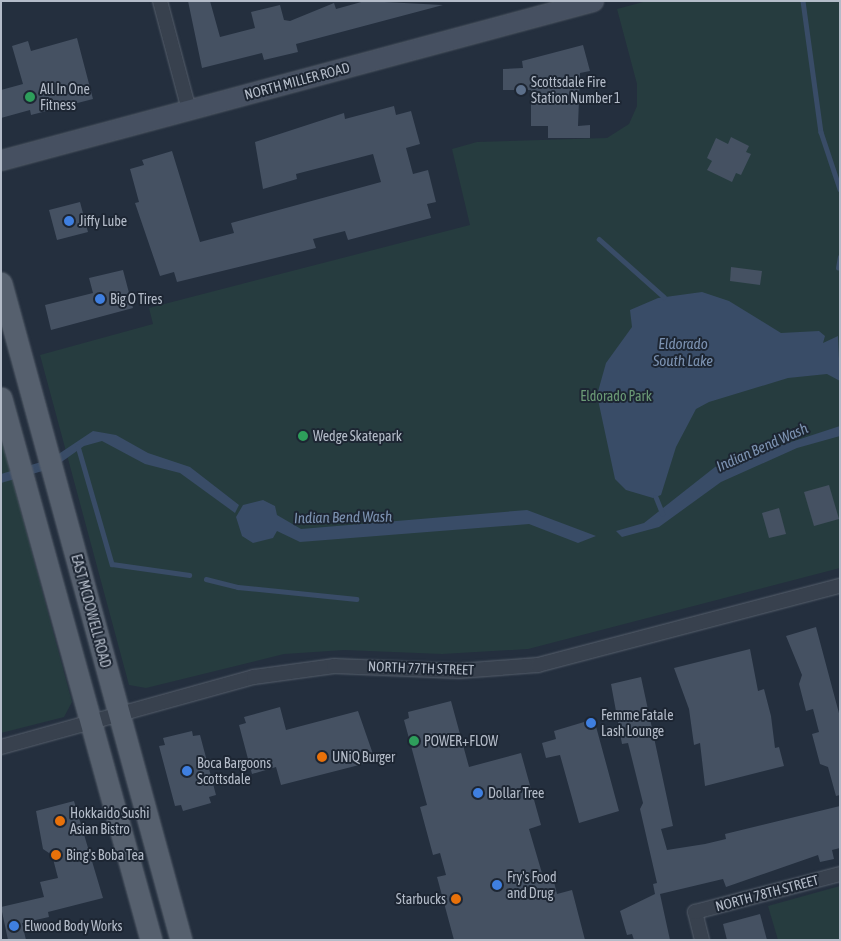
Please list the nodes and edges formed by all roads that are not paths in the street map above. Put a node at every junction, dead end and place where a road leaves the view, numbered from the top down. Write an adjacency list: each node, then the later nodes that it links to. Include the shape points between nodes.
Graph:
1 (160, 1): 3 (street)
2 (592, 1): 3 (street, NORTH MILLER ROAD)
3 (189, 110): 4 (street, NORTH MILLER ROAD)
4 (1, 160)
5 (1, 283): 8 (main road, EAST MCDOWELL ROAD)
6 (1, 398): 9 (main road)
7 (840, 586): 8 (street, NORTH 77TH STREET, via 538,665 459,671 334,666 254,677)
8 (118, 712): 9 (street, NORTH 77TH STREET); 13 (main road, EAST MCDOWELL ROAD)
9 (91, 721): 10 (street, NORTH 77TH STREET); 12 (main road)
10 (1, 747)
11 (840, 874): 14 (street, NORTH 78TH STREET, via 695,912)
12 (151, 940)
13 (181, 940)
14 (702, 940)

